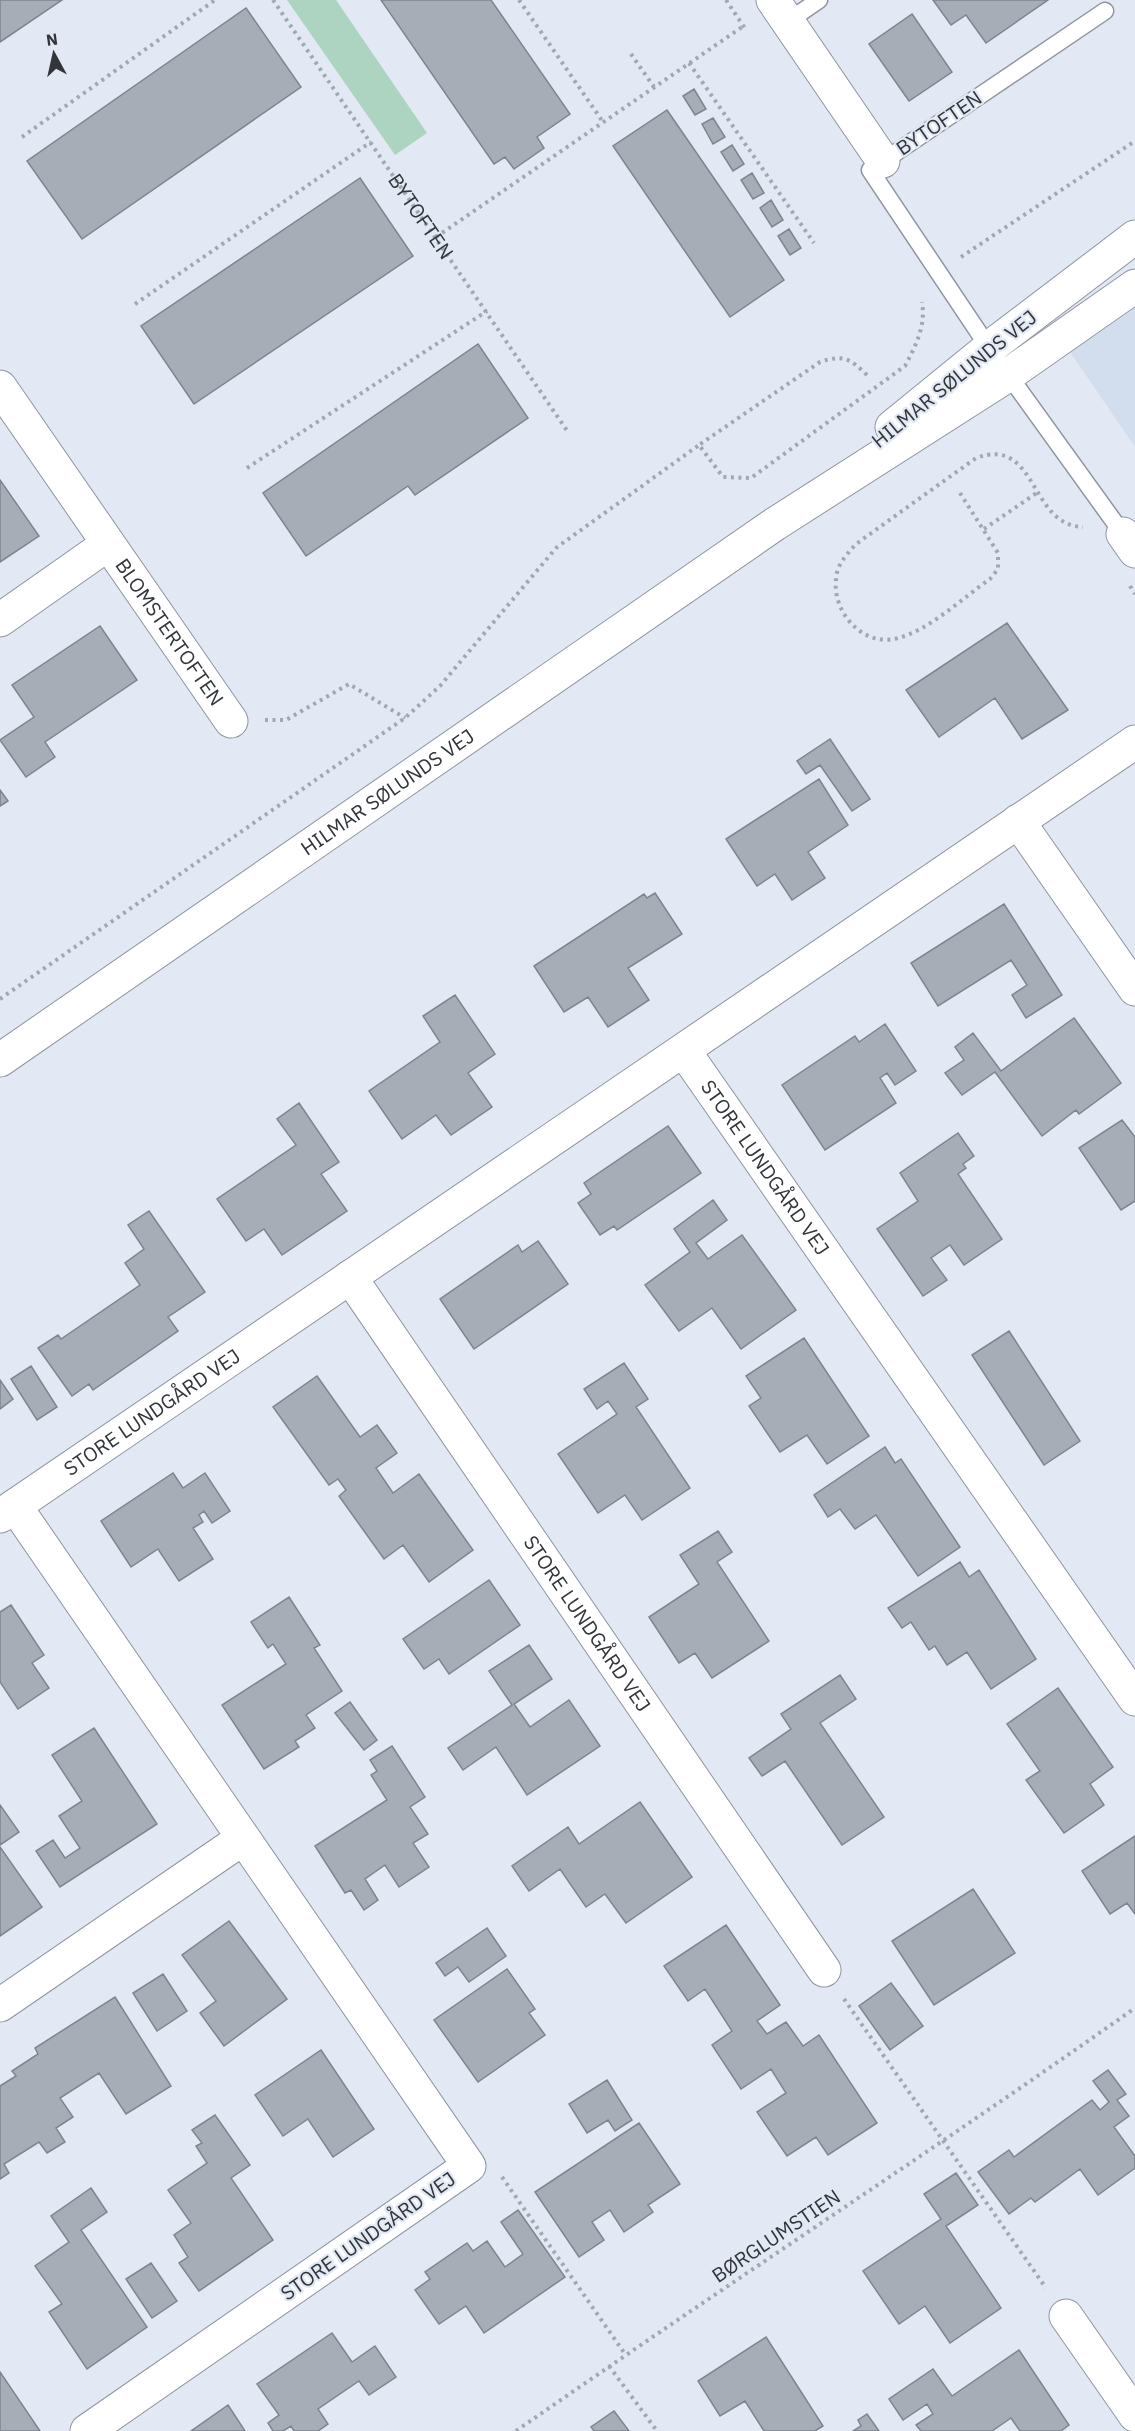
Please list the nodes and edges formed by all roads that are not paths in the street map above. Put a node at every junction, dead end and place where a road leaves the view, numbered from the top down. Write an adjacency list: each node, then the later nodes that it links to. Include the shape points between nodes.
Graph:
1 (819, 0): 2 (lane)
2 (779, 9): 4 (street, BYTOFTEN)
3 (1106, 11): 4 (lane, BYTOFTEN)
4 (883, 161): 7 (lane, via 870,170)
5 (1135, 237): 7 (street, HILMAR SØLUNDS VEJ)
6 (1135, 286): 8 (street, HILMAR SØLUNDS VEJ)
7 (990, 348): 8 (lane); 10 (street, HILMAR SØLUNDS VEJ)
8 (1008, 375): 10 (street, HILMAR SØLUNDS VEJ); 11 (lane)
9 (0, 387): 12 (street, BLOMSTERTOFTEN)
10 (775, 524): 19 (street, HILMAR SØLUNDS VEJ)
11 (1122, 533)
12 (108, 544): 13 (street, BLOMSTERTOFTEN); 14 (street, BLOMSTERTOFTEN)
13 (0, 620)
14 (231, 721)
15 (1135, 742): 16 (street, STORE LUNDGÅRD VEJ)
16 (1018, 821): 17 (street); 18 (street, STORE LUNDGÅRD VEJ)
17 (1135, 989)
18 (684, 1051): 20 (street, STORE LUNDGÅRD VEJ); 22 (street, STORE LUNDGÅRD VEJ)
19 (0, 1060)
20 (350, 1277): 21 (street, STORE LUNDGÅRD VEJ); 24 (street, STORE LUNDGÅRD VEJ)
21 (7, 1511): 23 (street, STORE LUNDGÅRD VEJ)
22 (1135, 1699)
23 (242, 1839): 25 (street); 28 (street, STORE LUNDGÅRD VEJ, via 469,2166)
24 (824, 1970)
25 (0, 2005)
26 (1066, 2316): 27 (street)
27 (1135, 2415)
28 (87, 2431)

